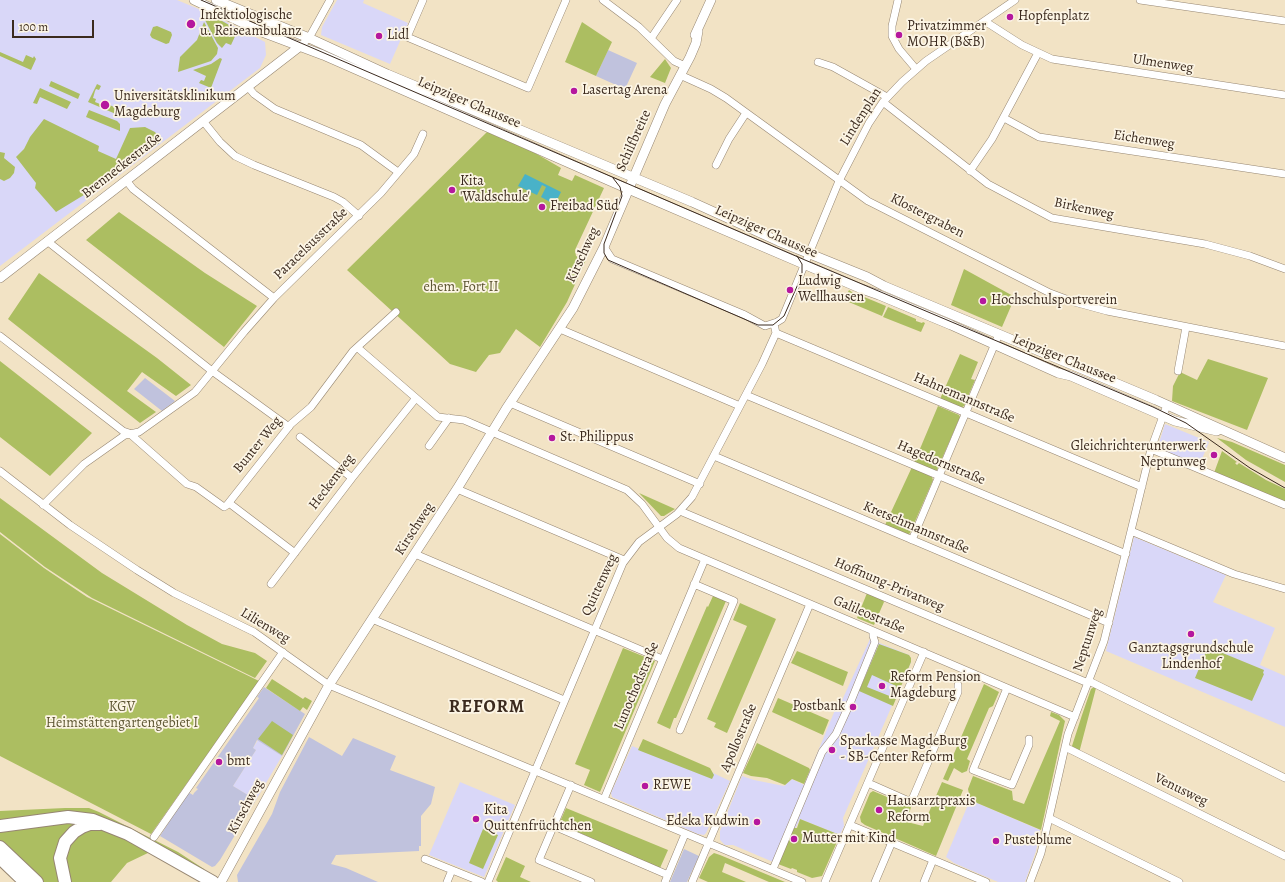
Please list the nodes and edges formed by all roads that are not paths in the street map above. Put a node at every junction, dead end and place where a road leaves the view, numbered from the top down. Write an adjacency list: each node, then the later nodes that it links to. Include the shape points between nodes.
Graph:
1 (194, 0): 16 (main road, Leipziger Chaussee)
2 (216, 0): 14 (main road, Leipziger Chaussee)
3 (330, 0): 14 (street)
4 (423, 0): 5 (street, via 407,37 528,88)
5 (566, 0)
6 (603, 0): 15 (street)
7 (677, 0): 15 (street)
8 (711, 0): 19 (main road, Schilfbreite)
9 (898, 0): 20 (street, via 892,36)
10 (1015, 0): 13 (street)
11 (1140, 0): 12 (street)
12 (1285, 21)
13 (986, 22): 17 (street); 20 (street, Lindenplan, via 947,45)
14 (309, 38): 16 (street); 34 (main road, Leipziger Chaussee)
15 (652, 38): 19 (street)
16 (299, 47): 22 (main road, Brenneckestraße); 37 (main road, Leipziger Chaussee, via 330,58)
17 (1038, 53): 23 (street, Ulmenweg, via 1063,61); 27 (street)
18 (818, 62): 24 (street, Birkenweg, via 833,67)
19 (682, 65): 21 (main road, Schilfbreite); 25 (main road, Schilfbreite, via 667,92)
20 (916, 69): 24 (street, Lindenplan)
21 (680, 75): 25 (main road, Schilfbreite); 26 (street, Klostergraben, via 711,89)
22 (248, 86): 28 (main road, Brenneckestraße); 32 (street, via 254,94 275,109 361,145)
23 (1285, 95)
24 (885, 100): 31 (street, Birkenweg); 36 (street, Lindenplan, via 869,123)
25 (665, 104): 34 (main road, Schilfbreite)
26 (746, 113): 30 (street); 36 (street, Klostergraben)
27 (1004, 118): 31 (street); 33 (street, Eichenweg, via 1038,137)
28 (203, 121): 35 (main road, Brenneckestraße); 38 (street, via 235,156 334,197)
29 (423, 134): 32 (street, Paracelsusstraße, via 414,154)
30 (716, 165)
31 (970, 171): 43 (street, Birkenweg, via 1000,192 1055,219 1205,244)
32 (398, 172): 38 (street, Paracelsusstraße)
33 (1285, 174)
34 (633, 177): 37 (main road, Schilfbreite); 41 (main road, Leipziger Chaussee)
35 (126, 180): 39 (main road, Brenneckestraße); 45 (street, via 133,189)
36 (839, 180): 41 (street, Lindenplan); 48 (street, Klostergraben, via 868,201 1055,295 1099,309)
37 (628, 189): 40 (main road, Kirschweg); 42 (main road, Leipziger Chaussee)
38 (359, 216): 45 (street, Paracelsusstraße)
39 (46, 241): 44 (main road, Brenneckestraße); 56 (street)
40 (604, 247): 47 (street, via 612,259 745,315 765,326); 49 (main road, Kirschweg)
41 (808, 252): 42 (street, Lindenplan); 51 (main road, Leipziger Chaussee)
42 (804, 264): 47 (street, via 782,319); 53 (main road, Leipziger Chaussee)
43 (1285, 269)
44 (0, 278)
45 (274, 298): 56 (street, Paracelsusstraße)
46 (396, 312): 55 (street, Bunter Weg)
47 (774, 324): 50 (street)
48 (1186, 327): 54 (street, Klostergraben); 57 (street)
49 (560, 329): 60 (main road, Kirschweg); 62 (street)
50 (776, 333): 58 (street, Quittenweg); 63 (street, Hahnemannstraße)
51 (999, 334): 53 (street); 61 (main road, Leipziger Chaussee)
52 (0, 336): 68 (street, via 123,431)
53 (994, 345): 63 (street); 64 (main road, Leipziger Chaussee)
54 (1285, 346)
55 (358, 348): 59 (street); 66 (street, Bunter Weg, via 353,351 311,407)
56 (212, 371): 66 (street); 68 (street, Paracelsusstraße, via 194,393 139,432)
57 (1178, 371)
58 (746, 395): 62 (street, Quittenweg); 76 (street, Hagedornstraße)
59 (416, 398): 65 (street, via 438,417); 77 (street, Heckenweg)
60 (510, 403): 67 (main road, Kirschweg); 78 (street)
61 (1167, 405): 64 (street, Neptunweg); 69 (main road, Leipziger Chaussee)
62 (740, 406): 73 (street, Quittenweg)
63 (965, 413): 76 (street); 79 (street, Hahnemannstraße)
64 (1163, 416): 69 (main road, Leipziger Chaussee); 72 (street, Neptunweg)
65 (449, 418): 67 (street, via 461,419); 71 (street)
66 (289, 427): 81 (street, Bunter Weg)
67 (492, 432): 80 (main road, Kirschweg); 85 (street, via 624,488 639,501)
68 (129, 433): 81 (street, via 187,484 196,487 222,507); 82 (street, Paracelsusstraße, via 84,464)
69 (1226, 433): 74 (main road, Leipziger Chaussee)
70 (300, 437): 77 (street)
71 (429, 446)
72 (1151, 449): 79 (street, Neptunweg); 83 (street)
73 (714, 456): 78 (street, Quittenweg); 87 (street, Kretschmannstraße)
74 (1285, 458)
75 (0, 471): 82 (street, Lilienweg)
76 (939, 476): 87 (street); 90 (street, Hagedornstraße)
77 (352, 478): 88 (street, Heckenweg)
78 (700, 484): 84 (street, Quittenweg)
79 (1142, 487): 86 (street, Neptunweg)
80 (457, 489): 89 (main road, Kirschweg); 92 (street)
81 (229, 503): 88 (street)
82 (43, 505): 101 (street, Lilienweg, via 162,586 254,632)
83 (1285, 506)
84 (680, 512): 85 (street, Quittenweg); 104 (street, Hoffnung-Privatweg)
85 (659, 527): 91 (street, Galileostraße, via 676,546); 92 (street, Quittenweg, via 639,542)
86 (1131, 531): 90 (street, Neptunweg); 95 (street, via 1234,574)
87 (912, 540): 98 (street, Kretschmannstraße)
88 (295, 553): 93 (street, Heckenweg)
89 (414, 554): 97 (main road, Kirschweg); 99 (street)
90 (1126, 554): 98 (street, Neptunweg)
91 (705, 559): 94 (street, Lunochodstraße); 96 (street, Galileostraße)
92 (624, 560): 99 (street, Quittenweg)
93 (272, 584)
94 (694, 584): 103 (street, Lunochodstraße); 110 (street, via 734,601)
95 (1285, 589)
96 (810, 604): 100 (street, Galileostraße); 126 (street, Apollostraße)
97 (372, 619): 105 (main road, Kirschweg); 108 (street)
98 (1109, 623): 104 (street, Neptunweg)
99 (594, 630): 103 (street); 108 (street, Quittenweg)
100 (873, 632): 102 (street, Galileostraße); 132 (street, via 875,642 851,701 836,734 822,752)
101 (283, 652): 105 (street, Lilienweg); 124 (street)
102 (924, 652): 107 (street, Galileostraße); 115 (street)
103 (662, 659): 117 (street, Lunochodstraße)
104 (1088, 682): 109 (street, Neptunweg); 114 (street, Hoffnung-Privatweg)
105 (329, 685): 113 (street, Lilienweg); 140 (main road, Kirschweg)
106 (958, 685): 115 (street, via 958,692 911,802)
107 (1007, 688): 109 (street, Galileostraße); 111 (street, via 973,770 1012,784 1029,745)
108 (564, 700): 113 (street, Quittenweg)
109 (1075, 717): 112 (street, Neptunweg)
110 (680, 730)
111 (1029, 739)
112 (1065, 748): 118 (street, Neptunweg); 128 (street, Venusweg)
113 (535, 771): 116 (street, Lilienweg); 143 (street, Quittenweg)
114 (1285, 778)
115 (868, 783): 119 (street)
116 (571, 786): 117 (street, Lilienweg); 122 (street)
117 (604, 799): 123 (street, Lilienweg)
118 (1049, 818): 152 (street, Neptunweg, via 1041,853); 153 (street)
119 (850, 824): 125 (street); 148 (street)
120 (0, 826): 121 (highway, via 76,817)
121 (111, 826): 138 (highway, via 87,825 76,830 67,839 60,858); 139 (highway)
122 (554, 826): 134 (street); 144 (street, via 540,860)
123 (685, 834): 126 (street, Lilienweg); 134 (street)
124 (154, 837)
125 (892, 842): 131 (street); 149 (street)
126 (708, 844): 132 (street, Lilienweg); 146 (street, Apollostraße)
127 (0, 847): 137 (highway)
128 (1285, 856)
129 (0, 858): 136 (highway)
130 (425, 859): 133 (street)
131 (933, 860): 135 (street); 150 (street)
132 (773, 869): 147 (street, Lilienweg)
133 (452, 870): 141 (street); 142 (street)
134 (668, 875): 145 (street)
135 (972, 879): 151 (street)
136 (25, 882)
137 (37, 882)
138 (65, 882)
139 (212, 882)
140 (221, 882)
141 (447, 882)
142 (482, 882)
143 (488, 882)
144 (591, 882)
145 (665, 882)
146 (692, 882)
147 (802, 882)
148 (825, 882)
149 (875, 882)
150 (924, 882)
151 (986, 882)
152 (1030, 882)
153 (1179, 882)

